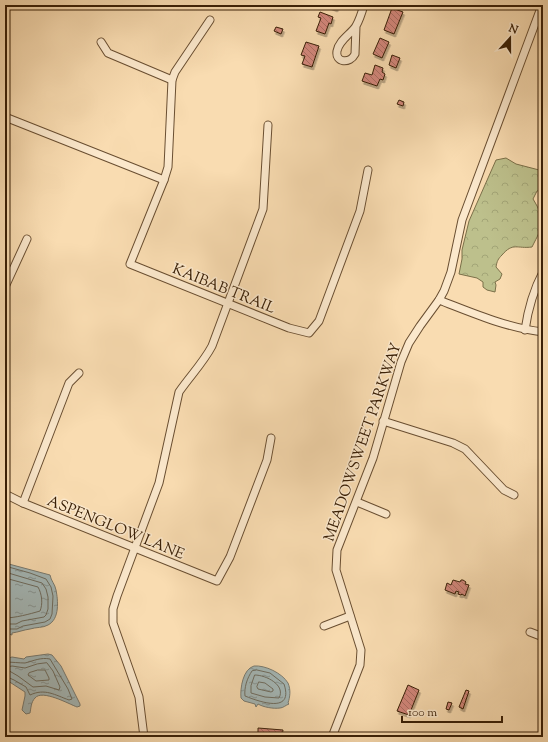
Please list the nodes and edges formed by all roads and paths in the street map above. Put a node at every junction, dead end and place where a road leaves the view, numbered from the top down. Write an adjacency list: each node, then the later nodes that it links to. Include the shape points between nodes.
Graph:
1 (364, 5): 4 (street)
2 (542, 5): 14 (street, MEADOWSWEET PARKWAY, via 462,220 451,272)
3 (210, 20): 6 (street)
4 (356, 26): 4 (street, via 338,48 338,57 346,62 355,54)
5 (101, 42): 6 (street, via 108,53)
6 (172, 80): 10 (street, via 168,167)
7 (5, 116): 10 (street)
8 (268, 125): 15 (street, via 263,209)
9 (368, 170): 15 (street, KAIBAB TRAIL, via 360,211 319,321 309,333 289,328)
10 (164, 180): 15 (street, KAIBAB TRAIL, via 130,264)
11 (27, 239): 13 (street)
12 (543, 272): 16 (street, via 533,292)
13 (5, 287)
14 (439, 300): 16 (street); 19 (street, MEADOWSWEET PARKWAY, via 420,326 404,356)
15 (228, 304): 26 (street, via 206,357 179,392 159,483)
16 (524, 330): 17 (street)
17 (543, 332)
18 (80, 373): 24 (street, via 69,383)
19 (383, 421): 22 (street, via 465,449 504,490); 23 (street, MEADOWSWEET PARKWAY)
20 (271, 438): 26 (street, ASPENGLOW LANE, via 267,460 230,557 217,581)
21 (5, 494): 24 (street, ASPENGLOW LANE)
22 (514, 495)
23 (357, 502): 25 (street); 27 (street, MEADOWSWEET PARKWAY, via 338,550 336,570)
24 (22, 503): 26 (street, ASPENGLOW LANE)
25 (386, 514)
26 (134, 549): 31 (street, via 113,609 113,623 139,697)
27 (350, 616): 28 (street); 32 (street, MEADOWSWEET PARKWAY, via 362,650 360,665)
28 (324, 626)
29 (530, 632): 30 (street)
30 (543, 638)
31 (144, 737)
32 (332, 737)

